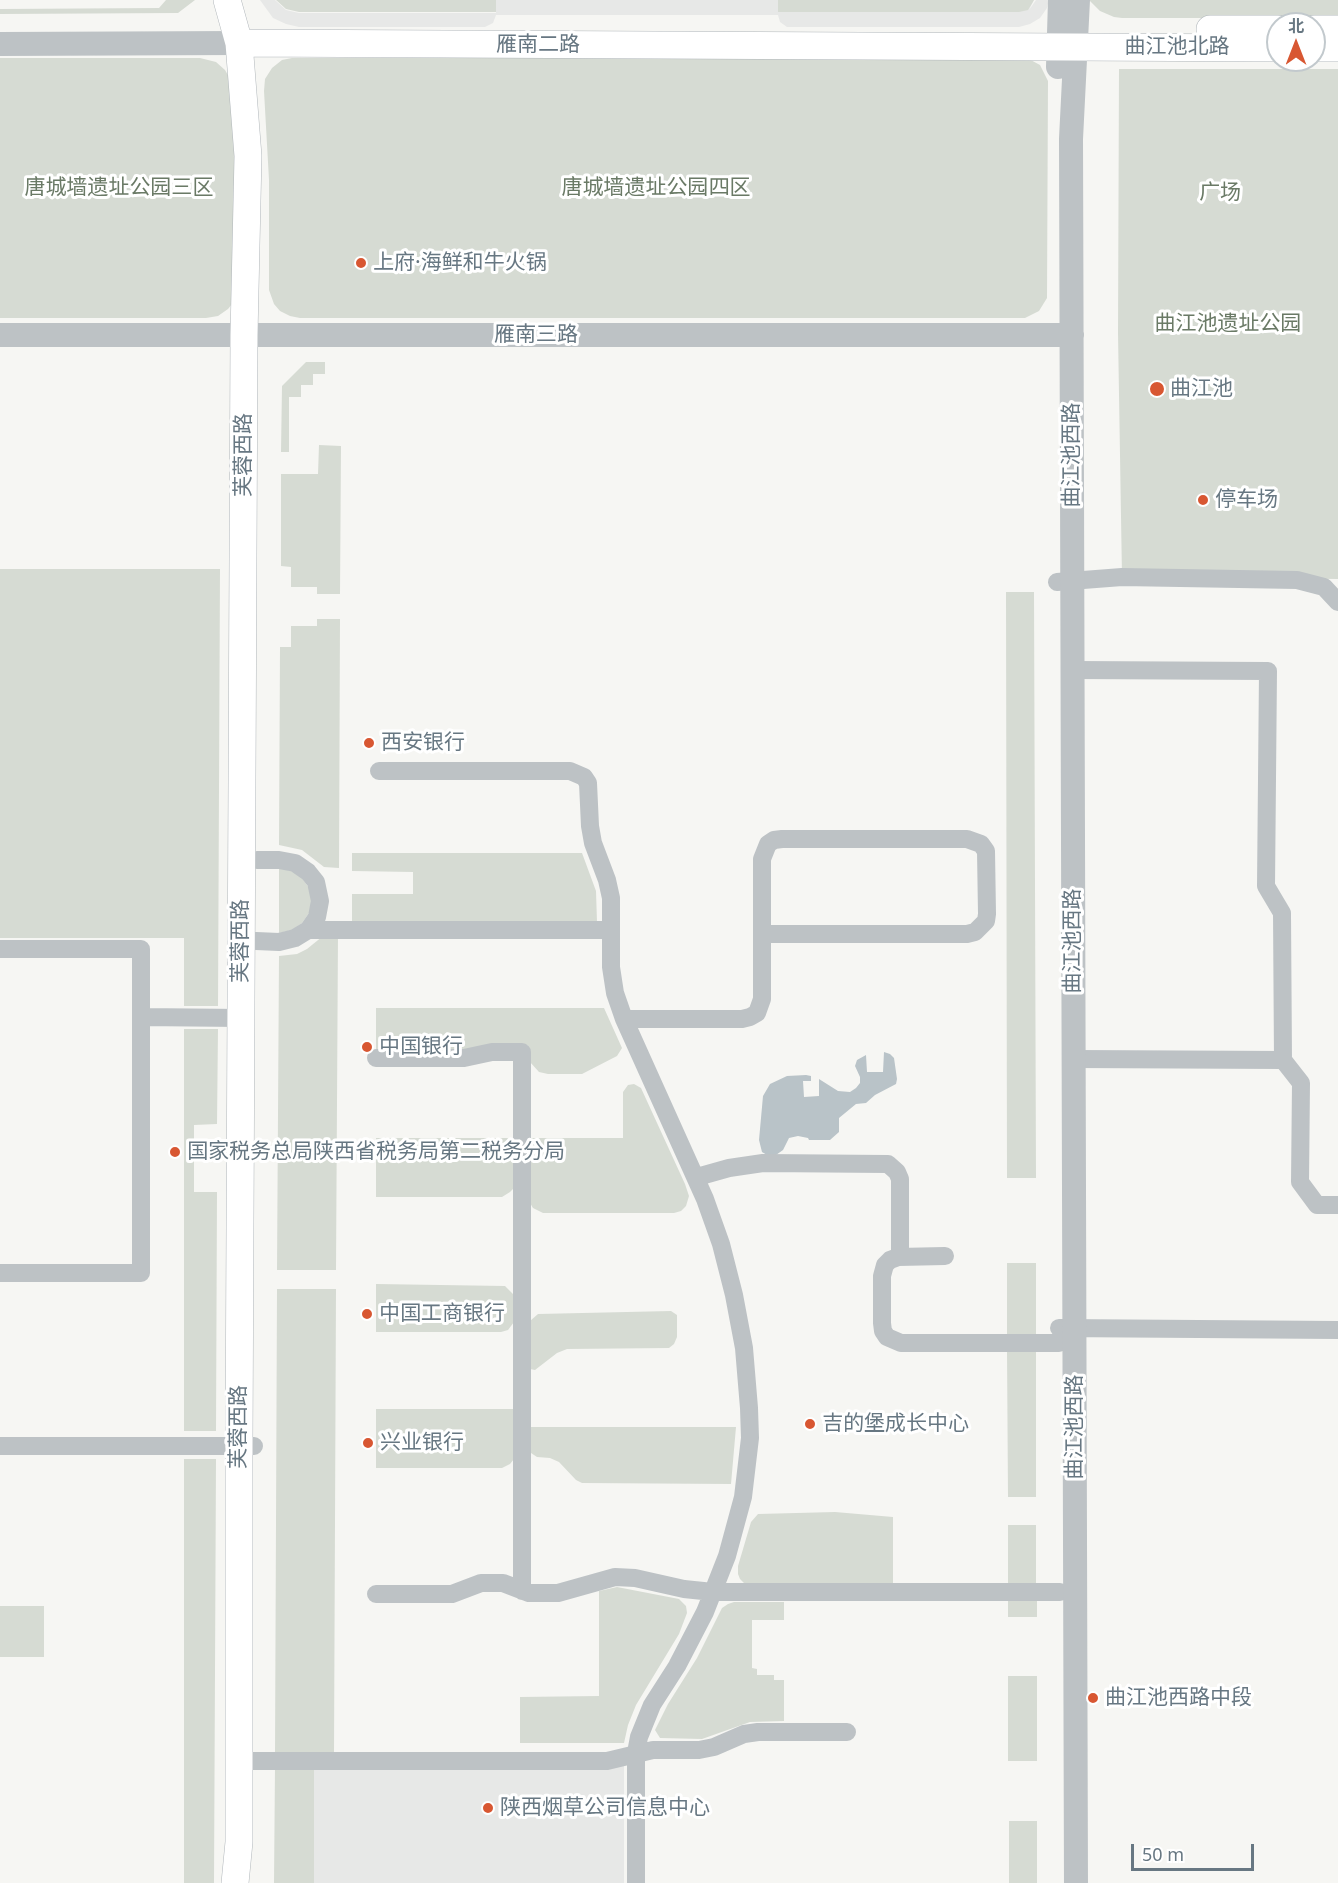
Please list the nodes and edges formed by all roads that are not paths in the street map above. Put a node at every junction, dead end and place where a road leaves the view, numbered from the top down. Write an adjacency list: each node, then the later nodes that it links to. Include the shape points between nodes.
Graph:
1 (227, 0): 7 (main road, 芙蓉西路)
2 (239, 0): 7 (main road, 芙蓉西路)
3 (1060, 0): 6 (street, 曲江池西路)
4 (1078, 0): 6 (street, 曲江池西路)
5 (1266, 30): 6 (main road, 曲江池北路)
6 (1071, 40): 7 (main road, 雁南二路); 9 (main road, 曲江池北路); 12 (street, 曲江池西路)
7 (245, 43): 8 (street, 雁南二路); 11 (main road, 芙蓉西路, via 259,158)
8 (0, 44)
9 (1266, 48)
10 (0, 335): 11 (street, 雁南三路)
11 (252, 335): 12 (street, 雁南三路); 17 (main road, 芙蓉西路); 24 (main road, 芙蓉西路)
12 (1064, 335): 13 (street, 曲江池西路)
13 (1065, 582): 14 (street, via 1122,577 1297,580 1324,587); 15 (street, 曲江池西路); 35 (street, 曲江池西路)
14 (1338, 602)
15 (1073, 670): 27 (street, 曲江池西路); 28 (street, via 1269,671 1266,886 1282,913)
16 (379, 771): 19 (street, via 570,771 584,777 590,791 593,843 611,898)
17 (257, 860): 18 (street, via 295,863 316,882 320,901 317,917); 21 (main road, 芙蓉西路)
18 (308, 930): 19 (street); 21 (street, via 279,942)
19 (611, 930): 25 (street, via 612,980)
20 (762, 934): 20 (street, via 762,859 774,840 967,839 981,844 986,851 987,914 986,921 975,932); 25 (street, via 762,999 757,1013 750,1017)
21 (256, 941): 37 (main road, 芙蓉西路)
22 (0, 949): 23 (street, via 141,949)
23 (141, 1017): 24 (street); 33 (street, via 141,1273)
24 (241, 1018): 37 (main road, 芙蓉西路)
25 (624, 1018): 29 (street)
26 (376, 1058): 38 (street, via 464,1058 492,1052 522,1052)
27 (1074, 1059): 28 (street); 35 (street, 曲江池西路)
28 (1282, 1060): 30 (street, via 1301,1083 1300,1182 1317,1205)
29 (697, 1178): 31 (street, via 763,1163 888,1164 900,1179); 39 (street, via 718,1233 734,1295 744,1347 749,1408 750,1438 743,1497)
30 (1338, 1205)
31 (900, 1256): 32 (street); 35 (street, via 887,1262 882,1276 883,1331 894,1341)
32 (945, 1256)
33 (0, 1273)
34 (1338, 1330): 35 (street)
35 (1064, 1333): 40 (street, 曲江池西路); 49 (street, 曲江池西路)
36 (0, 1446): 37 (street)
37 (246, 1446): 44 (main road, 芙蓉西路); 45 (main road, 芙蓉西路)
38 (522, 1591): 39 (street, via 558,1593 615,1577); 41 (street, via 502,1583 481,1583 452,1594)
39 (713, 1592): 40 (street); 43 (street, via 644,1721)
40 (1060, 1592): 48 (street, 曲江池西路)
41 (376, 1594)
42 (847, 1732): 43 (street, via 758,1732 699,1750)
43 (636, 1753): 44 (street, via 607,1761); 47 (street)
44 (252, 1761): 46 (main road, 芙蓉西路)
45 (235, 1883)
46 (252, 1883)
47 (636, 1883)
48 (1061, 1883)
49 (1076, 1883)

